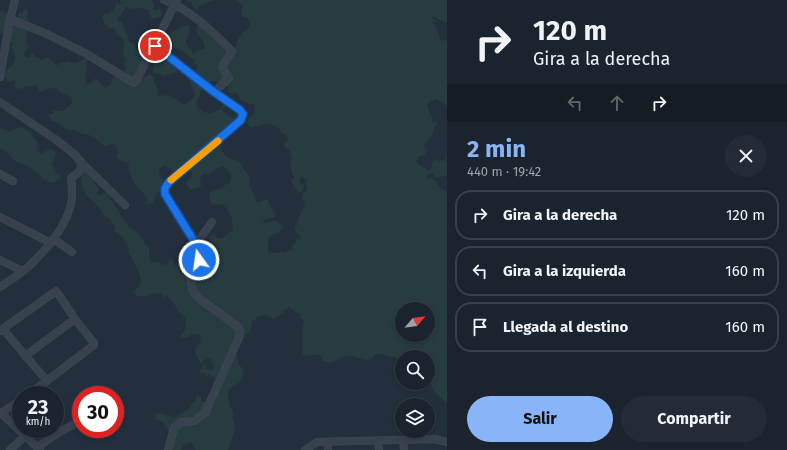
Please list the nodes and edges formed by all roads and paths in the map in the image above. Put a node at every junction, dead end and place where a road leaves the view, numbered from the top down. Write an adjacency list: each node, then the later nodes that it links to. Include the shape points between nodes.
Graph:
1 (15, 0): 4 (street)
2 (164, 0): 3 (street)
3 (176, 2): 5 (street); 7 (street, via 232,51 222,67 229,78)
4 (10, 19): 5 (street, via 86,53 134,83); 6 (street)
5 (155, 46): 7 (street)
6 (0, 77)
7 (214, 92): 16 (street, via 240,110 243,114 241,120 165,188 165,194)
8 (0, 102): 9 (street, via 55,139)
9 (82, 163): 12 (street); 15 (street, via 79,172 71,178 72,198 69,210)
10 (0, 174): 11 (street)
11 (13, 181)
12 (125, 205)
13 (0, 217): 15 (street)
14 (212, 222): 16 (street)
15 (52, 241): 17 (street); 19 (street)
16 (196, 244): 38 (street, via 202,255 191,266 192,289 197,297 237,326 240,330 239,338 205,413 194,421 181,422 174,428)
17 (72, 252)
18 (0, 260): 19 (street)
19 (23, 271): 20 (street)
20 (0, 287)
21 (74, 319): 22 (street, via 56,291); 23 (street); 24 (street, via 94,344)
22 (1, 330): 23 (street)
23 (25, 356): 24 (street)
24 (46, 381): 25 (street)
25 (40, 386)
26 (12, 406): 27 (street)
27 (1, 413): 28 (street)
28 (12, 424)
29 (72, 426): 36 (street)
30 (23, 438): 37 (street)
31 (27, 438): 36 (street)
32 (403, 440): 33 (street); 35 (street); 42 (street)
33 (378, 441): 34 (street); 41 (street)
34 (327, 442): 39 (street, via 317,442); 40 (street)
35 (447, 442)
36 (39, 448)
37 (10, 450)
38 (168, 450)
39 (305, 450)
40 (328, 450)
41 (379, 450)
42 (404, 450)

